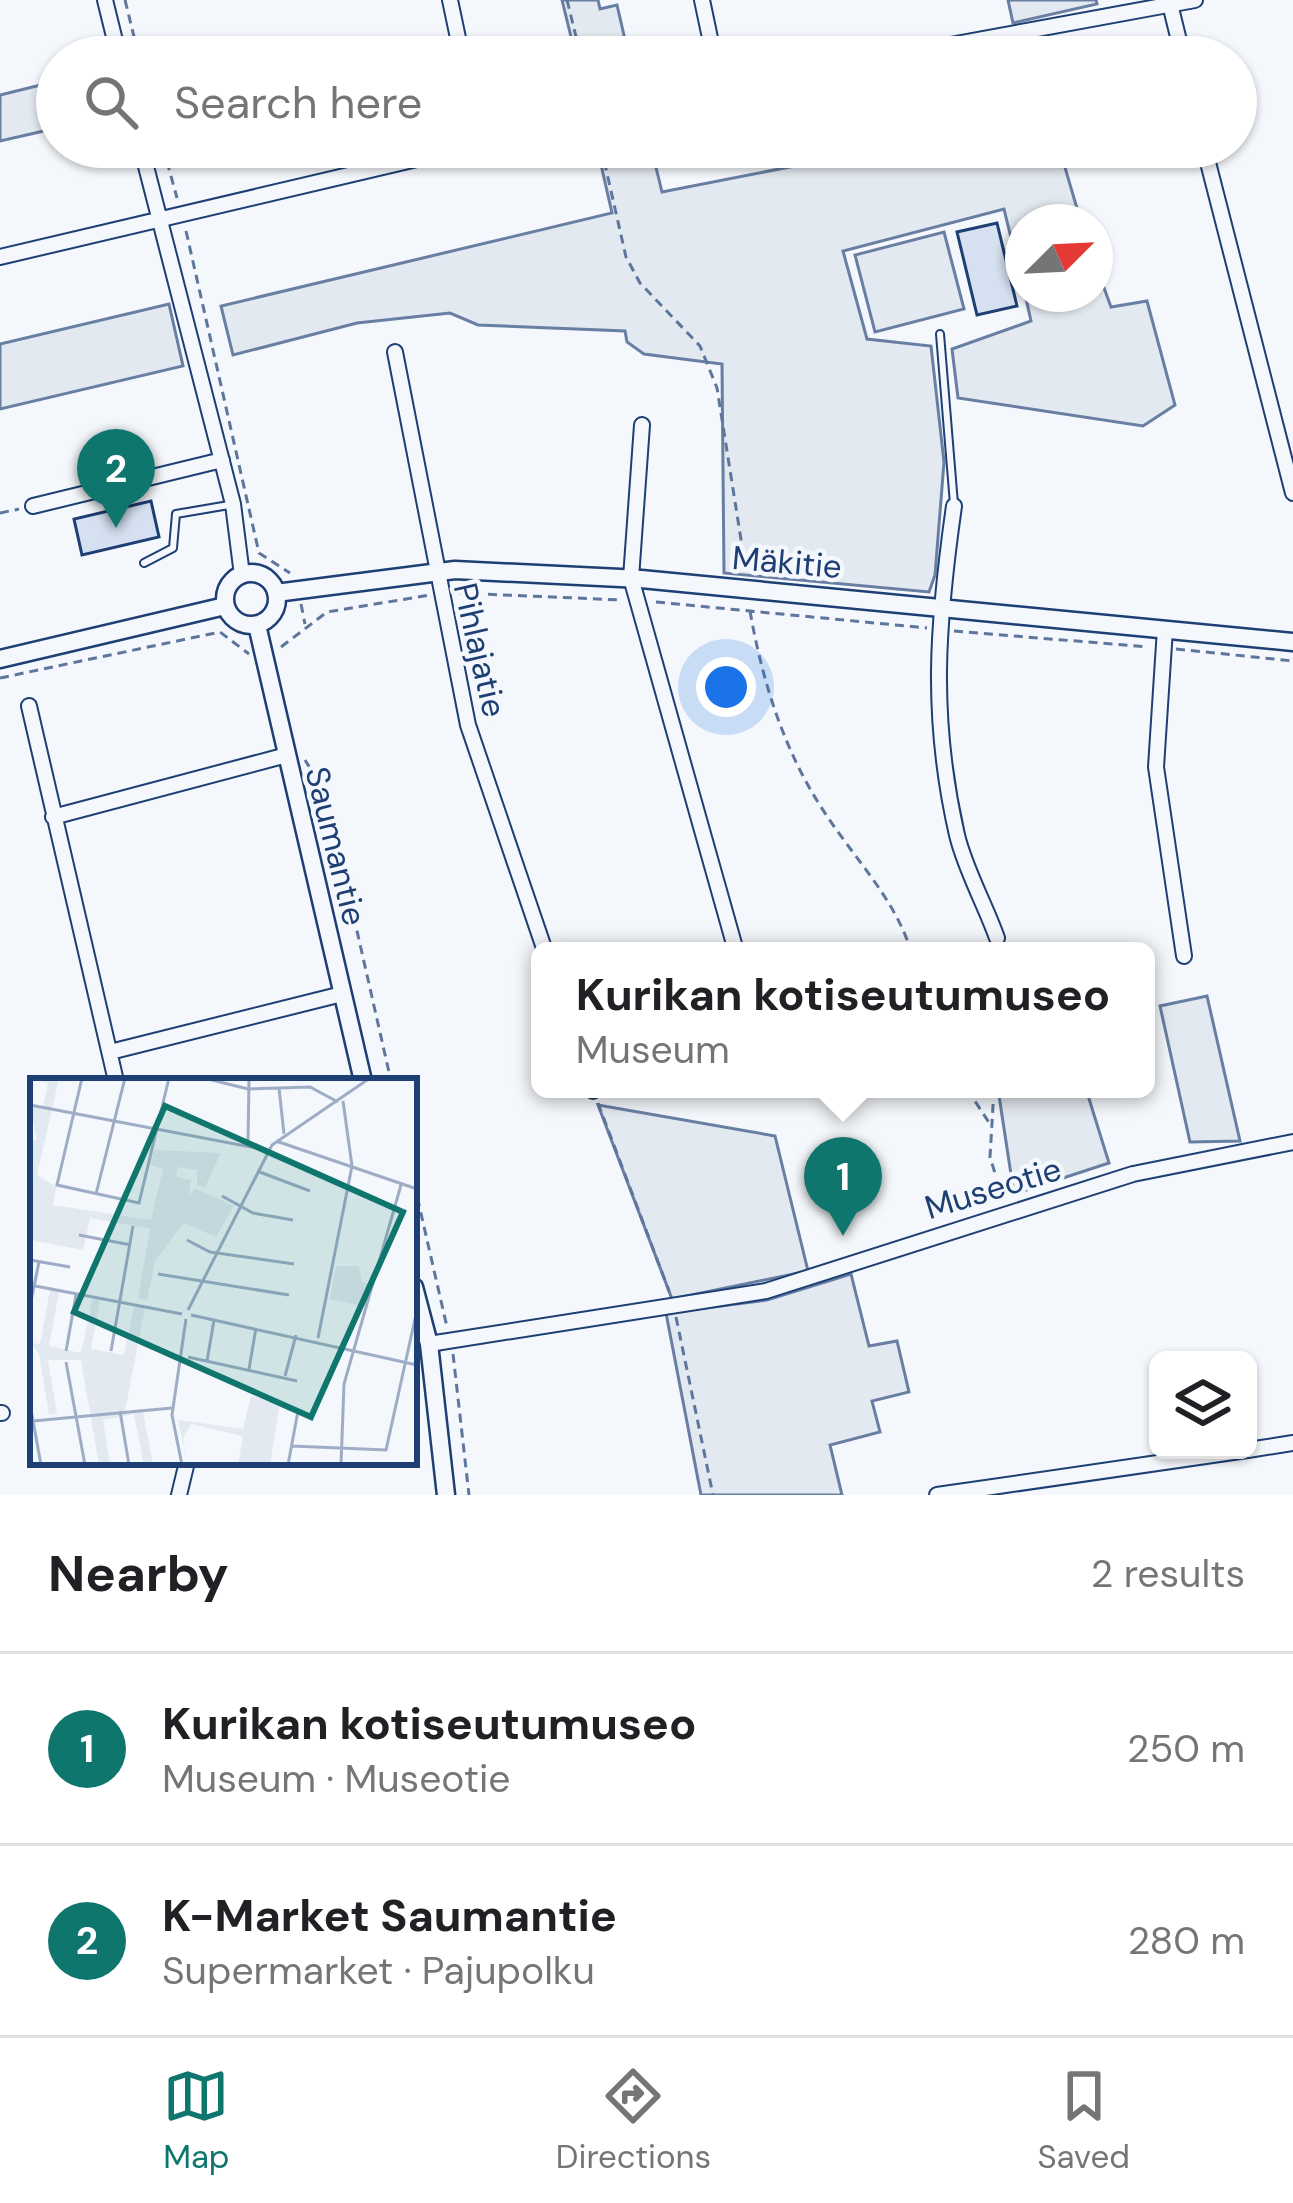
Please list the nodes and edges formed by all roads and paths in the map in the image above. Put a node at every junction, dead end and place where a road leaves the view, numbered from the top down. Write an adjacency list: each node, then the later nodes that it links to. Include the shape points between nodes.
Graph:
1 (105, 0): 8 (street)
2 (125, 0): 9 (path)
3 (450, 0): 10 (street)
4 (567, 0): 11 (path)
5 (703, 0): 12 (street)
6 (1195, 0): 7 (street)
7 (1170, 2): 13 (street); 14 (street)
8 (114, 36)
9 (134, 36)
10 (458, 36)
11 (576, 36)
12 (710, 36)
13 (994, 36)
14 (1178, 36)
15 (146, 168): 21 (street)
16 (169, 168): 20 (path)
17 (379, 168): 20 (street)
18 (607, 168): 37 (path, via 626,257 700,346 717,388)
19 (1209, 168): 27 (street)
20 (182, 214): 21 (street); 36 (path, via 259,553)
21 (158, 218): 22 (street); 26 (street)
22 (0, 257)
23 (940, 334): 30 (lane)
24 (395, 352): 33 (street, Pihlajatie)
25 (642, 425): 35 (street)
26 (222, 460): 28 (street); 29 (street)
27 (1293, 493)
28 (232, 504): 32 (lane, via 176,514 173,548); 34 (street)
29 (33, 506): 31 (path)
30 (954, 506): 42 (street)
31 (0, 513)
32 (145, 563)
33 (435, 571): 35 (street, Mäkitie); 36 (street, Mäkitie); 39 (street, Pihlajatie)
34 (242, 575): 38 (street, via 264,577); 41 (street, via 228,586)
35 (631, 578): 37 (street, Mäkitie); 40 (street)
36 (298, 587): 38 (street, Mäkitie); 45 (path)
37 (748, 589): 42 (street, Mäkitie)
38 (276, 593): 44 (street, via 273,613)
39 (440, 594): 40 (path); 45 (path, via 368,602); 59 (street, Pihlajatie, via 468,725)
40 (637, 601): 43 (path); 60 (street)
41 (225, 606): 44 (street, via 237,622); 51 (street)
42 (940, 608): 46 (street); 47 (street, Mäkitie)
43 (750, 610): 46 (path); 61 (path, via 788,746)
44 (257, 625): 50 (street, Saumantie)
45 (305, 626): 53 (path, via 280,647)
46 (938, 629): 49 (path); 58 (street, via 936,709 958,839)
47 (1165, 629): 48 (street, Mäkitie); 49 (street)
48 (1293, 642)
49 (1164, 648): 52 (path); 62 (street, via 1156,767)
50 (261, 653): 54 (path, via 246,654 220,632); 56 (street, Saumantie)
51 (0, 659)
52 (1293, 661)
53 (282, 663)
54 (0, 678)
55 (29, 706): 57 (street)
56 (290, 752): 57 (street); 63 (street, Saumantie); 67 (path, via 326,794)
57 (53, 817): 64 (street)
58 (997, 938)
59 (542, 942)
60 (733, 942)
61 (908, 942)
62 (1184, 956)
63 (342, 994): 64 (street); 66 (street, Saumantie)
64 (110, 1052): 65 (street)
65 (115, 1078)
66 (362, 1078)
67 (390, 1078)
68 (596, 1098): 75 (path)
69 (973, 1098): 71 (path)
70 (993, 1098): 71 (path)
71 (991, 1126): 73 (path, via 989,1157)
72 (1293, 1142): 73 (street, Museotie, via 1133,1174)
73 (1007, 1211): 75 (street, Museotie, via 802,1282)
74 (417, 1298): 76 (street)
75 (674, 1304): 76 (street, Museotie); 83 (path)
76 (429, 1344): 82 (street)
77 (1293, 1443): 78 (street)
78 (1257, 1449)
79 (1186, 1459): 84 (street)
80 (187, 1465): 81 (street)
81 (179, 1495)
82 (446, 1495)
83 (713, 1495)
84 (937, 1495)

